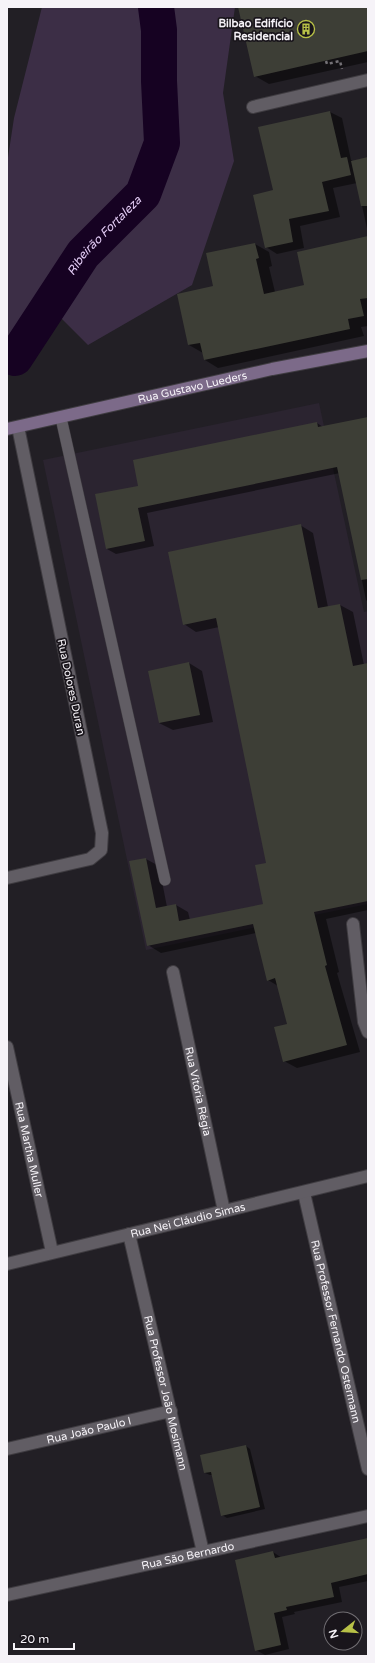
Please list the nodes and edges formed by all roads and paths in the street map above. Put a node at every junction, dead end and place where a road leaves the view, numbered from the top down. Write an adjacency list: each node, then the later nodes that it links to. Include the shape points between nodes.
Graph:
1 (326, 60): 2 (path, via 327,64)
2 (340, 61)
3 (368, 80): 4 (street)
4 (253, 107)
5 (368, 351): 6 (main road, Rua Gustavo Lueders, via 272,369)
6 (61, 418): 7 (main road, Rua Gustavo Lueders); 9 (lane)
7 (13, 428): 8 (street, Rua Dolores Duran, via 102,833 101,850 90,859)
8 (7, 878)
9 (165, 880)
10 (353, 924): 12 (street, via 364,1022)
11 (173, 972): 16 (street, Rua Vitória Régia)
12 (368, 1032)
13 (7, 1047): 18 (street, Rua Martha Muller)
14 (368, 1176): 15 (street, Rua Nei Cláudio Simas)
15 (304, 1193): 16 (street, Rua Nei Cláudio Simas); 22 (street, Rua Professor Fernando Ostermann)
16 (224, 1211): 17 (street, Rua Nei Cláudio Simas)
17 (128, 1234): 18 (street, Rua Nei Cláudio Simas); 20 (street, Rua Professor João Mosimann)
18 (52, 1252): 19 (street, Rua Nei Cláudio Simas)
19 (7, 1264)
20 (170, 1411): 21 (street, Rua João Paulo I); 24 (street, Rua Professor João Mosimann)
21 (7, 1449)
22 (368, 1469)
23 (368, 1516): 24 (street, Rua São Bernardo)
24 (203, 1552): 25 (street, Rua São Bernardo)
25 (7, 1595)

